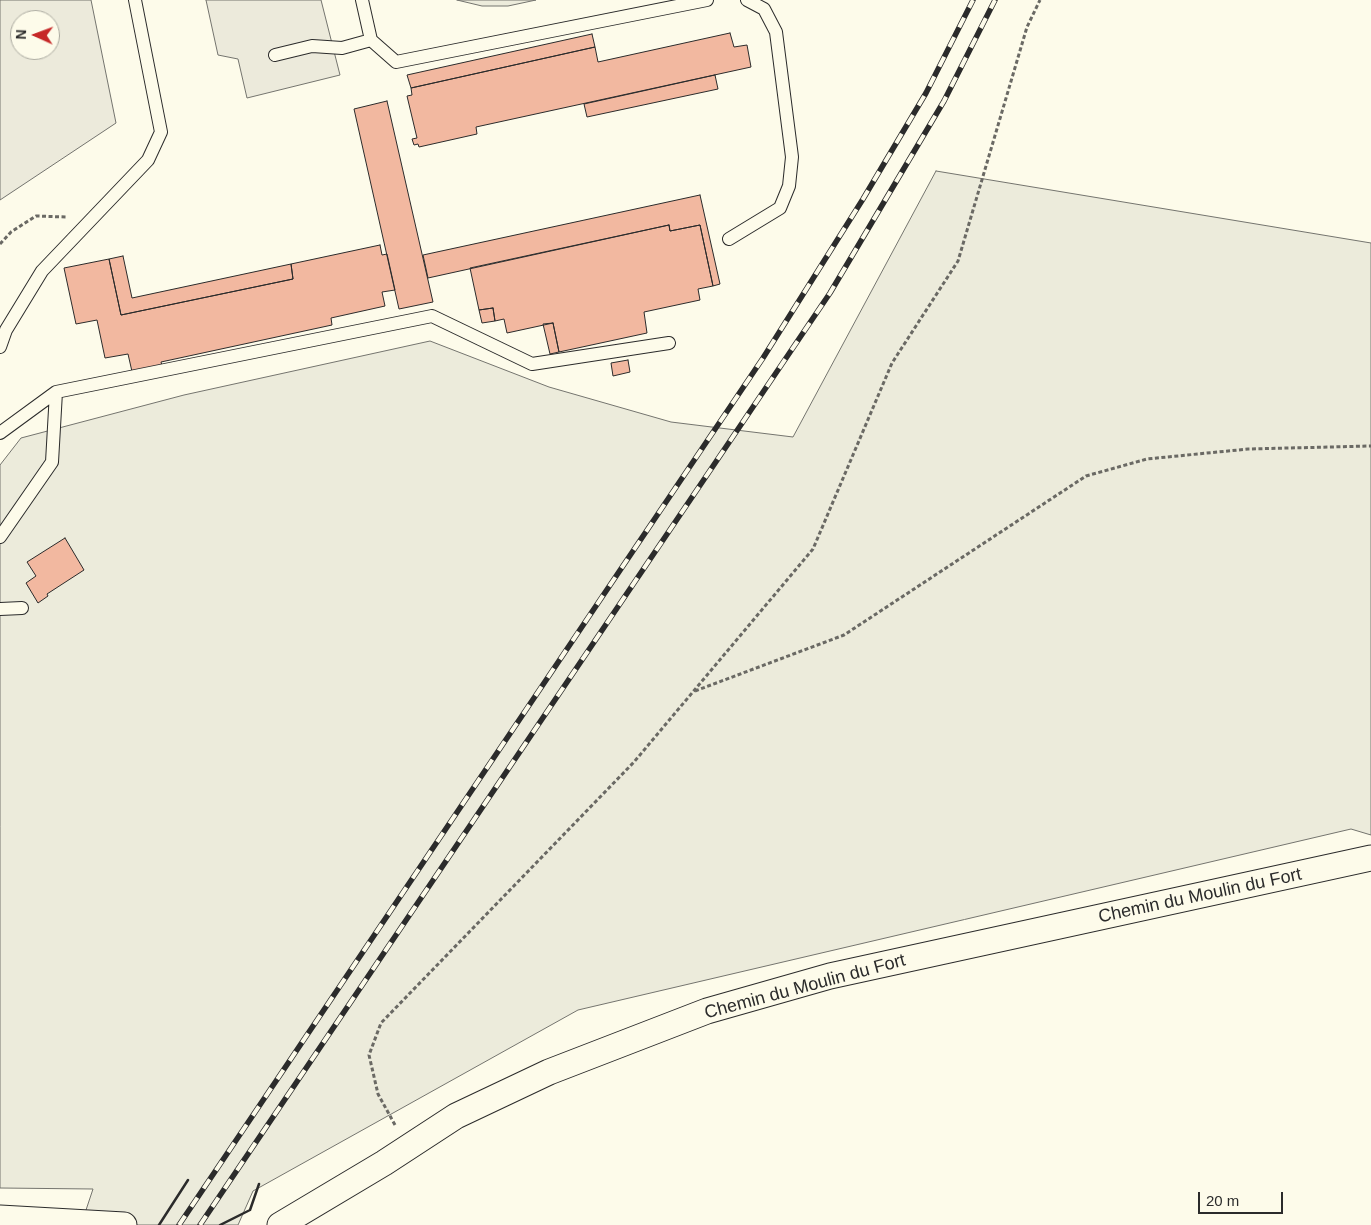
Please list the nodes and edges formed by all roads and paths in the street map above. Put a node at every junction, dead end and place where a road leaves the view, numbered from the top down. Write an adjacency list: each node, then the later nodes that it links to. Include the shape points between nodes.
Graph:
1 (135, 0): 8 (lane, via 161,132 148,160)
2 (362, 0): 6 (lane)
3 (707, 0): 6 (lane, via 396,62)
4 (747, 0): 9 (lane, via 764,9 776,32 792,157 789,186 780,208)
5 (1040, 0): 19 (path, via 1027,27 958,261 892,363 813,549)
6 (370, 40): 7 (lane, via 342,48 312,46)
7 (275, 55)
8 (88, 222): 10 (path, via 59,215 36,216 11,232); 12 (lane, via 42,271 6,330)
9 (729, 239)
10 (0, 244)
11 (669, 343): 13 (lane, via 532,364 432,316)
12 (0, 347)
13 (56, 392): 14 (lane); 16 (lane, via 52,462)
14 (0, 432)
15 (1371, 446): 19 (path, via 1248,448 1147,459 1086,476 844,635)
16 (0, 537)
17 (22, 608): 18 (lane)
18 (0, 609)
19 (694, 691): 21 (path, via 634,762 381,1023 369,1055 378,1094)
20 (1371, 858): 21 (street, Chemin du Moulin du Fort, via 830,976 707,1011 549,1072 456,1116)
21 (408, 1147): 24 (street, Chemin du Moulin du Fort)
22 (0, 1218): 23 (street)
23 (124, 1225)
24 (280, 1225)

